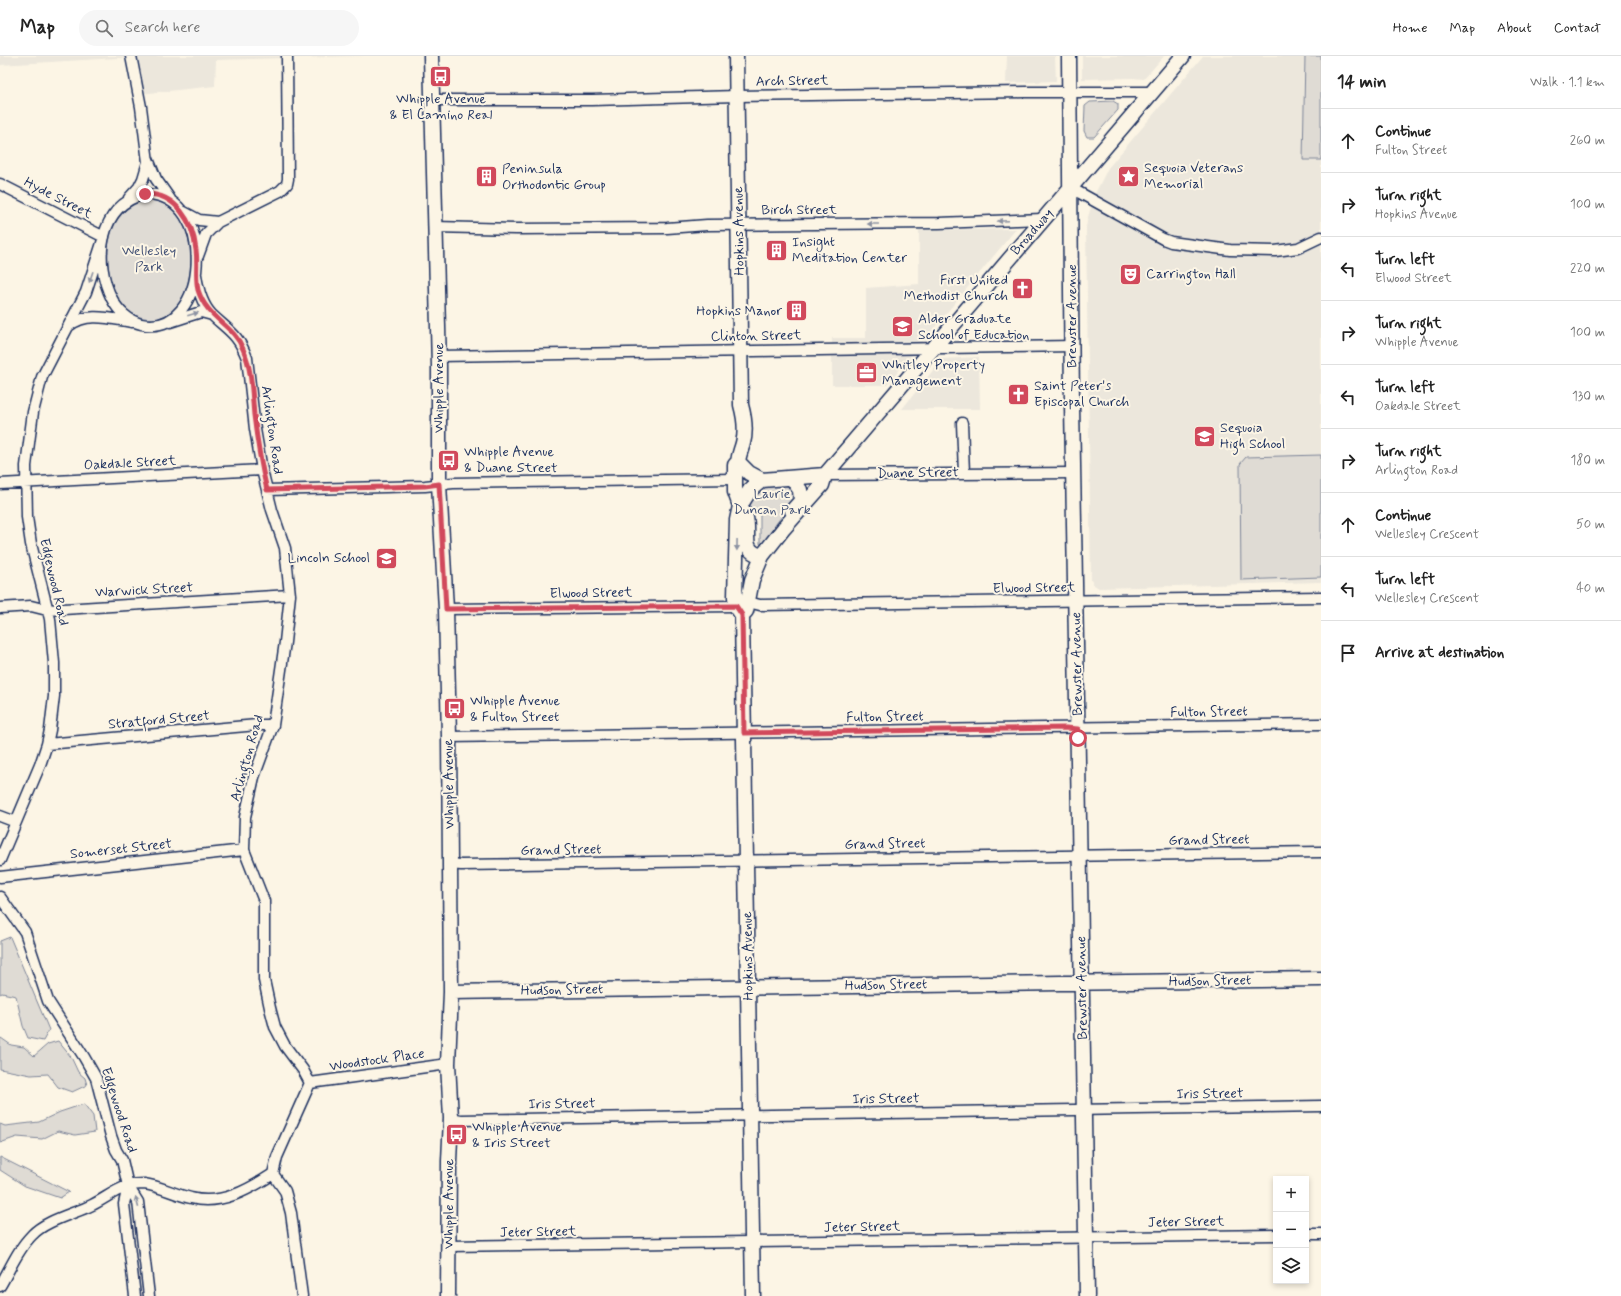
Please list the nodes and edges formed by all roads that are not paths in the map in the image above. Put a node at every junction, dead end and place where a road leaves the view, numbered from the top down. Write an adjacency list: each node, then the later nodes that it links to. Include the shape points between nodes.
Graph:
1 (131, 56): 11 (street)
2 (287, 56): 17 (street, via 287,184 280,191)
3 (431, 56): 10 (street, Whipple Avenue)
4 (736, 56): 9 (street, Hopkins Avenue)
5 (1069, 56): 7 (street, Brewster Avenue)
6 (1183, 56): 8 (street, Broadway)
7 (1070, 92): 8 (street, Arch Street); 9 (street, Arch Street); 13 (street, Brewster Avenue)
8 (1152, 92): 13 (street, Broadway)
9 (737, 96): 10 (street, Arch Street, via 592,100); 18 (street, Hopkins Avenue)
10 (433, 100): 19 (street, Whipple Avenue)
11 (147, 152): 14 (street, via 148,162 144,179 137,191); 15 (street, via 156,179)
12 (0, 184): 21 (street, Hyde Street)
13 (1071, 188): 16 (street, Broadway); 20 (street, via 1171,242 1230,250 1275,251 1298,248); 28 (street, Brewster Avenue)
14 (126, 201): 15 (street, via 135,196 155,194); 21 (street, via 112,216)
15 (176, 206): 17 (street, via 199,220); 22 (street, via 191,228)
16 (1042, 219): 18 (street, Birch Street, one-way to 18); 29 (street, Broadway)
17 (218, 222): 22 (street, via 206,234)
18 (738, 225): 19 (street, Birch Street, via 524,229); 30 (street, Hopkins Avenue)
19 (435, 227): 31 (street, Whipple Avenue)
20 (1321, 237)
21 (103, 238): 25 (street, via 102,266 109,294 120,311); 27 (street, Edgewood Road, one-way to 27, via 88,286)
22 (197, 263): 23 (street)
23 (196, 275): 24 (street, Arlington Road, via 201,298); 26 (street, via 183,307 176,315 158,324)
24 (212, 315): 26 (street, one-way to 24, via 161,324 201,312); 34 (street, Arlington Road, via 236,337 247,358)
25 (138, 323): 26 (street); 27 (street, Edgewood Road, via 88,318 75,322)
26 (148, 325)
27 (65, 331): 41 (street, Edgewood Road, via 50,359 37,394 28,449)
28 (1072, 346): 29 (street, Clinton Street); 36 (street, Brewster Avenue)
29 (934, 348): 30 (street, Clinton Street); 37 (street, Broadway)
30 (740, 350): 31 (street, Clinton Street); 33 (street, Hopkins Avenue, via 741,405 736,419 735,440)
31 (439, 356): 43 (street, Whipple Avenue)
32 (962, 423): 35 (street)
33 (738, 456): 39 (street, Hopkins Avenue); 40 (street, via 749,472)
34 (262, 470): 41 (street, Oakdale Street); 44 (street, Arlington Road)
35 (964, 473): 36 (street, Duane Street); 37 (street, Duane Street)
36 (1074, 473): 50 (street, Brewster Avenue)
37 (825, 475): 38 (street, Duane Street); 46 (street, Broadway, via 822,485)
38 (792, 478): 40 (street, Duane Street); 46 (street, via 800,490 801,501 783,521)
39 (734, 479): 43 (street); 45 (street, Hopkins Avenue)
40 (762, 480): 45 (street, via 750,490)
41 (26, 482): 42 (street, Oakdale Street); 54 (street, Edgewood Road, via 28,531)
42 (0, 484)
43 (439, 484): 44 (street); 53 (street, Whipple Avenue)
44 (267, 490): 48 (street, Arlington Road, via 285,548)
45 (740, 506): 47 (street, Hopkins Avenue, via 746,518 748,546 752,552); 52 (street, Hopkins Avenue, one-way to 52, via 737,520 737,574 742,580)
46 (784, 528): 47 (street, Broadway)
47 (762, 556): 52 (street, Broadway)
48 (290, 595): 54 (street, Warwick Street); 56 (street, Arlington Road)
49 (1321, 597): 50 (street, Elwood Street)
50 (1076, 601): 52 (street, Elwood Street, via 760,605); 57 (street, Brewster Avenue)
51 (0, 608): 54 (street, Warwick Street, via 30,606)
52 (742, 608): 53 (street, Elwood Street); 58 (street, Hopkins Avenue)
53 (446, 609): 59 (street, Whipple Avenue)
54 (47, 610): 60 (street, Edgewood Road, via 55,679 53,712)
55 (1321, 724): 57 (street, Fulton Street)
56 (273, 725): 60 (street, Stratford Street); 63 (street, Arlington Road, via 254,777 245,817)
57 (1078, 729): 58 (street, Fulton Street); 65 (street, Brewster Avenue)
58 (744, 733): 59 (street, Fulton Street); 67 (street, Hopkins Avenue)
59 (449, 737): 68 (street, Whipple Avenue)
60 (47, 744): 62 (street, Edgewood Road)
61 (0, 816): 62 (street)
62 (16, 822): 66 (street, Edgewood Road)
63 (244, 850): 69 (street, Somerset Street); 76 (street, Arlington Road, via 264,901 264,980 270,1008 285,1046)
64 (1321, 852): 65 (street, Grand Street)
65 (1080, 856): 67 (street, Grand Street); 72 (street, Brewster Avenue)
66 (0, 860)
67 (746, 861): 68 (street, Grand Street); 73 (street, Hopkins Avenue)
68 (450, 864): 74 (street, Whipple Avenue)
69 (0, 877)
70 (0, 897): 82 (street, Edgewood Road, via 25,932 48,1001 96,1078 111,1136 122,1160)
71 (1321, 979): 72 (street, Hudson Street)
72 (1082, 983): 73 (street, Hudson Street); 78 (street, Brewster Avenue)
73 (748, 987): 74 (street, Hudson Street); 79 (street, Hopkins Avenue)
74 (451, 992): 75 (street, Whipple Avenue)
75 (448, 1064): 76 (street, Woodstock Place); 80 (street, Whipple Avenue)
76 (310, 1083): 81 (street, via 277,1157)
77 (1321, 1106): 78 (street, Iris Street)
78 (1084, 1110): 79 (street, Iris Street); 88 (street, Brewster Avenue)
79 (750, 1115): 80 (street, Iris Street, via 461,1120); 89 (street, Hopkins Avenue)
80 (451, 1118): 90 (street, Whipple Avenue)
81 (273, 1174): 82 (street, via 243,1192 220,1198 192,1199 144,1184); 98 (street, via 285,1191 291,1213)
82 (128, 1186): 83 (street, one-way to 82, via 138,1202); 84 (street, via 124,1204); 95 (street, via 34,1233 20,1250)
83 (140, 1225): 84 (street); 91 (street)
84 (127, 1227): 92 (street)
85 (1309, 1234): 86 (street)
86 (1321, 1234)
87 (1273, 1235): 88 (street, Jeter Street)
88 (1086, 1238): 89 (street, Jeter Street); 101 (street, Brewster Avenue)
89 (752, 1243): 90 (street, Jeter Street); 100 (street, Hopkins Avenue)
90 (449, 1246): 99 (street, Whipple Avenue)
91 (144, 1253): 92 (street); 93 (street)
92 (131, 1255): 94 (street)
93 (147, 1282): 94 (street); 97 (street)
94 (134, 1285): 96 (street)
95 (0, 1286)
96 (135, 1296)
97 (149, 1296)
98 (302, 1296)
99 (448, 1296)
100 (753, 1296)
101 (1087, 1296)

